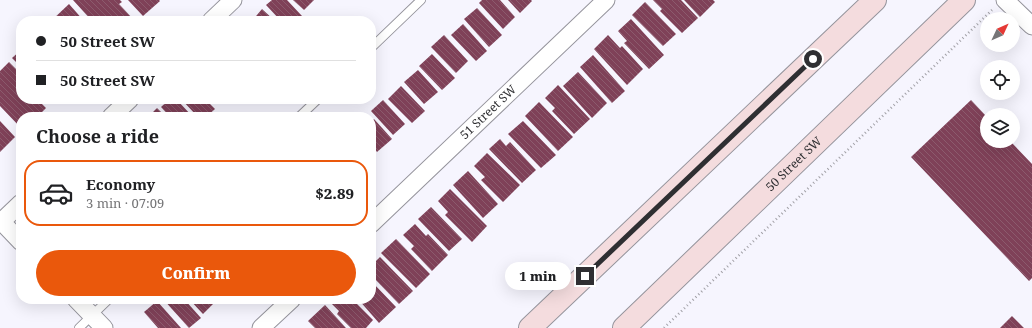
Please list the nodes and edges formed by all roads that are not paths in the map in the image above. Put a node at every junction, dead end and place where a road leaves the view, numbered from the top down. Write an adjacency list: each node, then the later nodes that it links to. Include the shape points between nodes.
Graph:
1 (233, 0): 7 (street)
2 (420, 0): 9 (lane)
3 (606, 0): 15 (street, 51 Street SW)
4 (874, 0): 25 (main road)
5 (964, 0): 26 (main road, 50 Street SW)
6 (1001, 3): 8 (street)
7 (216, 16)
8 (1032, 26)
9 (376, 43)
10 (125, 104): 12 (street)
11 (313, 104): 13 (lane)
12 (116, 112)
13 (304, 112)
14 (16, 208): 16 (street)
15 (376, 219)
16 (1, 221): 17 (street)
17 (16, 237)
18 (81, 304): 21 (street)
19 (104, 304): 21 (lane)
20 (287, 304): 24 (street)
21 (92, 316): 22 (lane); 23 (street)
22 (79, 328)
23 (104, 328)
24 (261, 328)
25 (530, 328)
26 (624, 328)

